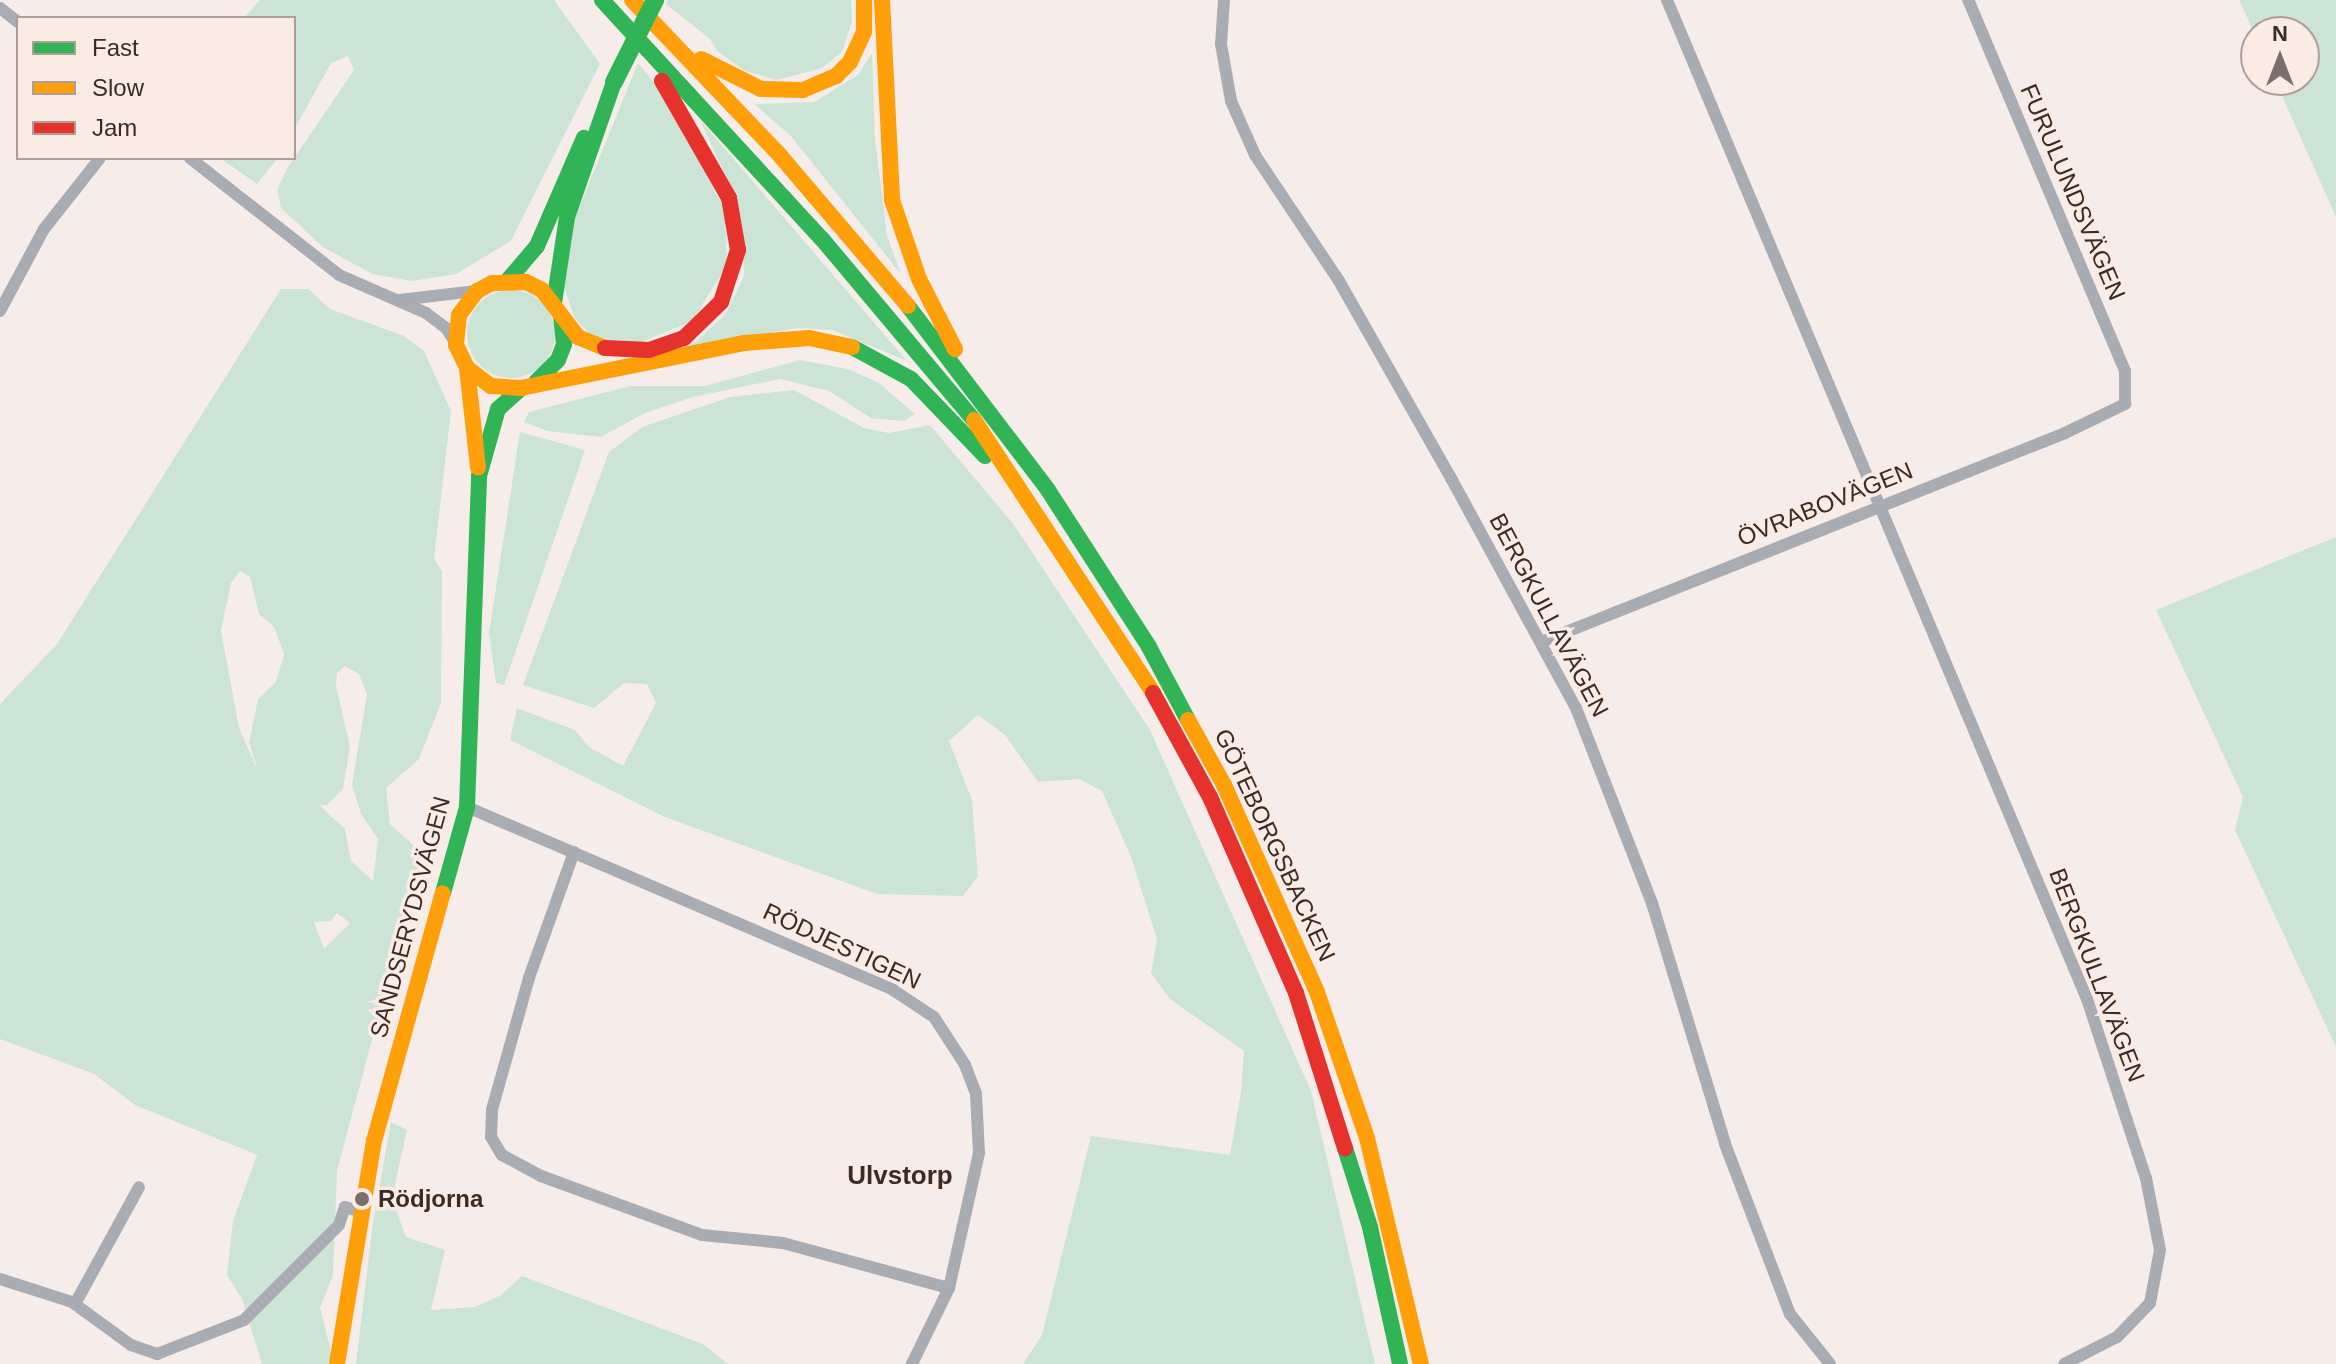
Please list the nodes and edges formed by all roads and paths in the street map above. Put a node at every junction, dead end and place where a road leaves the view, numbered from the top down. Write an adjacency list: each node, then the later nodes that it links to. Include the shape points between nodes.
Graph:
1 (602, 0): 10 (main road)
2 (632, 0): 12 (main road)
3 (655, 0): 13 (main road, bridge)
4 (864, 0): 12 (main road, via 864,32 850,62 836,76 803,90 761,89)
5 (882, 0): 24 (main road, via 892,200 919,279)
6 (1224, 0): 29 (street, BERGKULLAVÄGEN, via 1221,44 1231,101 1255,155 1339,281)
7 (1667, 0): 27 (street, BERGKULLAVÄGEN)
8 (1968, 0): 25 (street, FURULUNDSVÄGEN, via 2125,371)
9 (0, 8): 11 (street)
10 (618, 19): 19 (main road, via 698,137 729,198 737,232 735,271 721,302 699,327 649,350 594,346 578,337); 28 (main road, via 822,239 981,429)
11 (16, 20)
12 (681, 48): 24 (main road, via 878,267)
13 (614, 82): 16 (main road, via 568,167 537,246); 19 (main road, via 567,217)
14 (98, 160): 20 (street, via 44,229)
15 (193, 160): 18 (street, via 339,275)
16 (508, 280): 17 (main road); 19 (main road, via 534,286)
17 (477, 291): 18 (street); 21 (main road, via 459,315)
18 (399, 300): 21 (street, via 446,328)
19 (557, 308): 23 (main road, via 564,344 558,360)
20 (0, 311)
21 (456, 345): 22 (main road)
22 (467, 368): 23 (main road, via 491,386); 26 (main road, SANDSERYDSVÄGEN)
23 (528, 385): 26 (main road, SANDSERYDSVÄGEN, via 498,409); 28 (main road, via 744,343 809,338 839,343 866,351 911,379)
24 (978, 396): 41 (main road, GÖTEBORGSBACKEN, via 1056,502 1149,647 1224,785 1288,921 1367,1138)
25 (2125, 404): 27 (street, ÖVRABOVÄGEN)
26 (479, 476): 30 (main road, SANDSERYDSVÄGEN)
27 (1882, 504): 29 (street, ÖVRABOVÄGEN); 43 (street, BERGKULLAVÄGEN, via 2087,999 2146,1178 2160,1250 2150,1303 2117,1337)
28 (1035, 509): 40 (main road, GÖTEBORGSBACKEN, via 1171,722 1269,926 1347,1145)
29 (1541, 642): 42 (street, BERGKULLAVÄGEN, via 1576,708 1652,903 1725,1144 1790,1314)
30 (467, 807): 31 (street, RÖDJESTIGEN); 33 (main road, SANDSERYDSVÄGEN)
31 (574, 852): 35 (street, RÖDJESTIGEN, via 893,990 934,1017 965,1065 980,1120 972,1193); 35 (street, via 529,978 492,1110 491,1137 502,1155 541,1176 702,1235 783,1243)
32 (139, 1187): 36 (street)
33 (359, 1211): 37 (street, via 345,1207 339,1225 244,1320); 38 (main road, SANDSERYDSVÄGEN)
34 (2, 1281): 36 (street)
35 (949, 1288): 39 (street, RÖDJESTIGEN)
36 (75, 1304): 37 (street)
37 (158, 1359)
38 (339, 1363)
39 (912, 1364)
40 (1400, 1364)
41 (1421, 1364)
42 (1830, 1364)
43 (2064, 1364)

